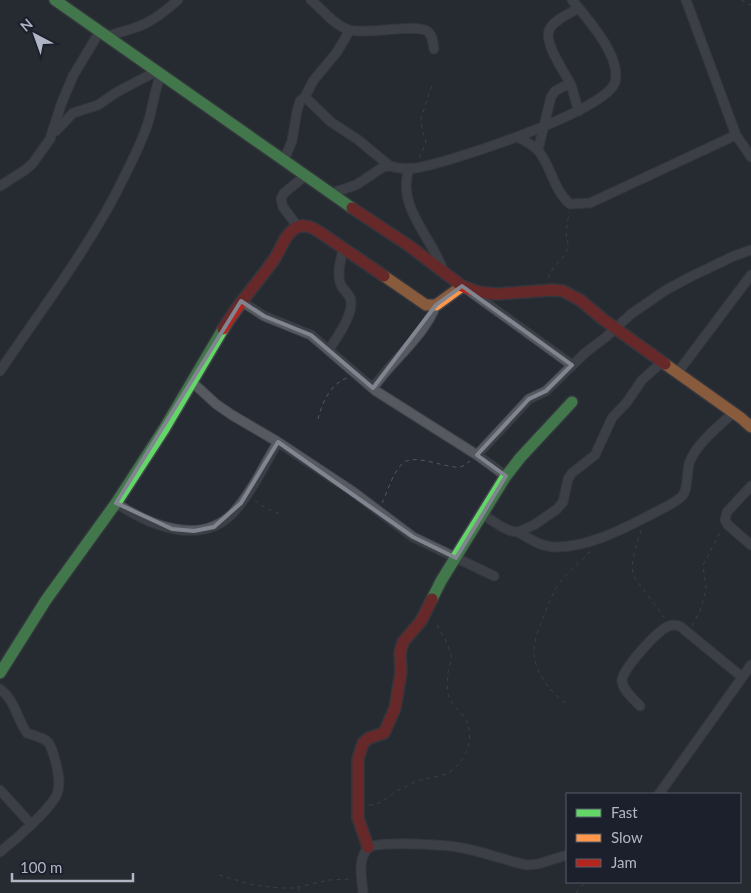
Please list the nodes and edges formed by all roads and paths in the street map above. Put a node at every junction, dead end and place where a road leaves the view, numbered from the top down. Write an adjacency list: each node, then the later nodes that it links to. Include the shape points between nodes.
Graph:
1 (55, 0): 12 (street)
2 (178, 0): 12 (street, via 139,28)
3 (311, 0): 10 (street)
4 (318, 0): 10 (street)
5 (572, 0): 9 (street)
6 (686, 0): 21 (street)
7 (740, 0): 8 (path)
8 (751, 5)
9 (579, 8): 15 (street, via 558,20 548,33 557,63); 18 (street, via 607,46 616,77 608,93)
10 (323, 10): 11 (street)
11 (350, 30): 13 (street, via 419,29 430,34); 17 (street)
12 (104, 34): 14 (street); 20 (street, via 74,76)
13 (434, 49)
14 (159, 72): 20 (street, via 98,105 77,110); 25 (street); 45 (street, via 146,128 115,194 65,276)
15 (570, 83): 18 (street); 19 (street, via 551,97)
16 (432, 85): 27 (path, via 421,114 426,143)
17 (305, 97): 25 (street, via 298,105 292,141); 26 (street, via 331,122)
18 (579, 111): 19 (street)
19 (544, 125): 22 (street); 23 (street)
20 (53, 134): 29 (street, via 33,163)
21 (736, 136): 24 (street); 31 (street, via 590,204)
22 (517, 137): 23 (street); 27 (street)
23 (538, 150): 31 (street)
24 (751, 157)
25 (284, 160): 28 (street)
26 (390, 166): 27 (street); 30 (street, via 383,167 356,185)
27 (413, 168): 35 (street, via 405,182 408,200 440,258)
28 (306, 175): 30 (street); 32 (street, via 281,199)
29 (0, 186)
30 (332, 193): 35 (street)
31 (567, 202): 38 (path, via 567,250)
32 (298, 227): 33 (street, via 310,226); 39 (street, via 289,234 275,258)
33 (344, 249): 40 (street, via 426,306); 42 (street, via 340,260 340,282 351,306)
34 (751, 250): 41 (street, via 666,290)
35 (445, 274): 37 (street)
36 (751, 275): 46 (street)
37 (464, 288): 38 (street, via 508,294); 40 (street); 44 (street)
38 (541, 291): 41 (street, via 558,290 570,294)
39 (241, 301): 42 (street, via 264,316 311,335); 48 (street)
40 (436, 305): 49 (street, via 419,333)
41 (615, 328): 43 (street); 44 (street)
42 (330, 350): 47 (street)
43 (662, 362): 46 (street); 65 (street, via 642,380 612,418 594,455 572,473 560,505 534,525)
44 (572, 365): 55 (street, via 546,391 528,399)
45 (0, 371)
46 (678, 372): 51 (street)
47 (360, 377): 49 (street); 52 (path, via 351,377 336,385 325,399)
48 (192, 382): 54 (street, via 216,404); 59 (street)
49 (373, 388): 55 (street)
50 (572, 402): 56 (street)
51 (733, 413): 53 (street); 63 (street, via 695,452 682,495)
52 (318, 419)
53 (749, 419)
54 (278, 442): 58 (street); 60 (street)
55 (477, 454): 56 (street); 60 (path, via 460,466 427,460 402,463)
56 (506, 476): 62 (street)
57 (751, 486): 64 (street, via 727,512)
58 (248, 493): 59 (street, via 224,521 194,531 154,523); 61 (path, via 265,508)
59 (116, 502): 74 (street, via 46,600)
60 (379, 511): 68 (street, via 413,536)
61 (281, 514)
62 (482, 514): 65 (street, via 502,527); 68 (street)
63 (644, 518): 66 (street); 71 (path, via 632,572)
64 (725, 521): 67 (street); 72 (path, via 718,540 702,565 705,593 696,620)
65 (518, 532): 66 (street, via 553,547)
66 (600, 538): 77 (path, via 559,583 534,645 540,675 554,695)
67 (751, 545)
68 (456, 558): 69 (street); 70 (street)
69 (494, 576)
70 (427, 608): 81 (street, via 400,650 397,701 388,725 384,732 367,739 360,748); 81 (path, via 451,654 448,694 468,724 467,751 463,759 444,775 414,783 380,804)
71 (670, 626): 72 (street, via 681,626); 78 (street, via 641,650 623,676 624,688)
72 (688, 632): 75 (street)
73 (751, 665): 75 (street)
74 (0, 673)
75 (742, 677): 80 (street)
76 (0, 690): 82 (street, via 14,704 27,732 50,744 58,771 57,794)
77 (565, 703)
78 (640, 706)
79 (0, 790): 82 (street)
80 (660, 793)
81 (358, 802): 83 (street, via 360,826)
82 (31, 824): 84 (street)
83 (368, 847): 85 (street, via 388,844 459,847 532,865); 87 (street, via 362,862)
84 (0, 852)
85 (566, 855)
86 (219, 875): 89 (path, via 253,886)
87 (362, 878): 89 (path, via 329,880); 91 (street)
88 (584, 883): 92 (path)
89 (298, 887): 90 (path)
90 (300, 893)
91 (363, 893)
92 (576, 893)

